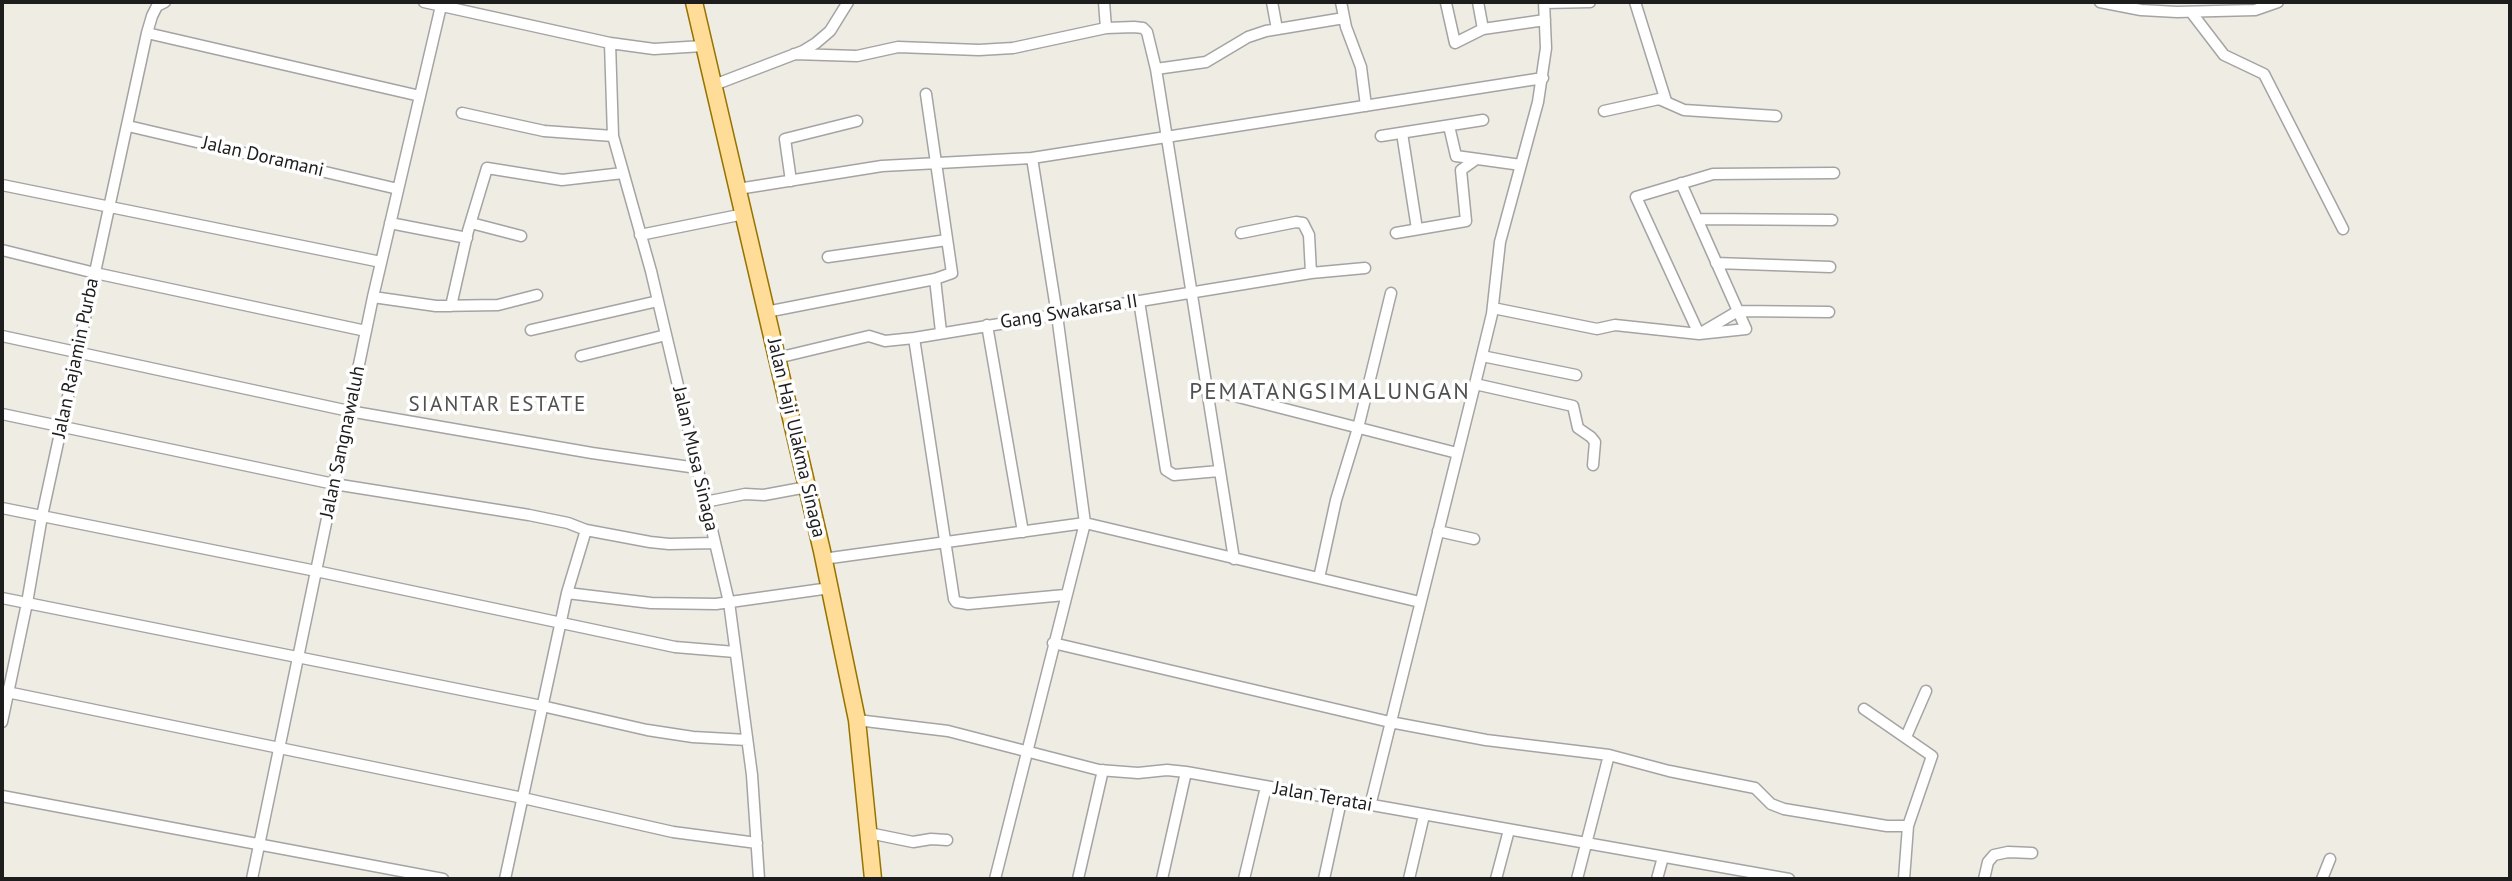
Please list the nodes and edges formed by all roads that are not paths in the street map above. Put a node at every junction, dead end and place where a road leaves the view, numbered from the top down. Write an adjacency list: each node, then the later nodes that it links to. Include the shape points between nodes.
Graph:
1 (165, 2): 23 (street, Jalan Rajamin Purba, via 157,6)
2 (424, 2): 15 (street)
3 (694, 2): 25 (main road, Jalan Haji Ulakma Sinaga)
4 (848, 2): 26 (street, via 830,32)
5 (1104, 2): 20 (street)
6 (1272, 2): 21 (street)
7 (1341, 2): 18 (street)
8 (1478, 2): 22 (street)
9 (1590, 2): 13 (street)
10 (1634, 2): 32 (street)
11 (2278, 2): 17 (street, via 2255,10)
12 (1446, 3): 22 (street, via 1455,43)
13 (1544, 3): 19 (street)
14 (2107, 3): 16 (street)
15 (441, 6): 24 (street); 31 (street, Jalan Sangnawaluh)
16 (2160, 7): 17 (street)
17 (2190, 12): 63 (street, via 2224,55 2264,74)
18 (1344, 18): 21 (street); 33 (street, via 1361,67)
19 (1545, 20): 22 (street); 28 (street)
20 (1106, 28): 26 (street, via 1013,48 898,47 857,56); 27 (street, via 1143,28)
21 (1277, 29): 27 (street, via 1248,37 1206,62)
22 (1483, 29)
23 (147, 33): 31 (street); 39 (street, Jalan Rajamin Purba)
24 (610, 43): 25 (street, via 654,49); 43 (street, Jalan Musa Sinaga)
25 (704, 46): 29 (main road, Jalan Haji Ulakma Sinaga)
26 (794, 54): 29 (street)
27 (1156, 69): 44 (street)
28 (1543, 78): 33 (street); 48 (street)
29 (714, 85): 55 (main road, Jalan Haji Ulakma Sinaga)
30 (926, 94): 47 (street)
31 (420, 96): 54 (street, Jalan Sangnawaluh)
32 (1666, 101): 34 (street, via 1652,99); 36 (street, via 1684,110)
33 (1366, 106): 44 (street)
34 (1604, 111)
35 (462, 113): 43 (street, via 544,131)
36 (1776, 116)
37 (1483, 120): 40 (street)
38 (857, 121): 51 (street, via 785,139)
39 (128, 125): 54 (street, Jalan Doramani); 56 (street, Jalan Rajamin Purba)
40 (1449, 126): 41 (street); 46 (street, via 1456,156)
41 (1402, 133): 42 (street); 62 (street)
42 (1381, 135)
43 (612, 136): 49 (street, Jalan Musa Sinaga)
44 (1167, 138): 45 (street); 79 (street)
45 (1032, 158): 47 (street); 90 (street)
46 (1475, 160): 48 (street); 62 (street, via 1461,170 1466,221)
47 (938, 163): 51 (street, via 882,166); 69 (street)
48 (1521, 165): 86 (street, via 1500,242)
49 (624, 173): 61 (street, via 562,180 487,168); 66 (street, Jalan Musa Sinaga)
50 (1834, 173): 52 (street, via 1713,174)
51 (791, 181): 55 (street)
52 (1681, 183): 58 (street); 95 (street, via 1636,197)
53 (2, 186): 56 (street)
54 (398, 189): 60 (street, Jalan Sangnawaluh)
55 (738, 189): 57 (main road, Jalan Haji Ulakma Sinaga)
56 (109, 209): 72 (street); 76 (street, Jalan Rajamin Purba)
57 (744, 214): 66 (street); 88 (main road, Jalan Haji Ulakma Sinaga)
58 (1697, 219): 59 (street); 73 (street)
59 (1832, 220)
60 (390, 223): 68 (street); 72 (street, Jalan Sangnawaluh)
61 (471, 223): 67 (street); 68 (street)
62 (1417, 229): 65 (street)
63 (2343, 229)
64 (1241, 233): 77 (street, via 1303,223 1309,235)
65 (1396, 233)
66 (640, 235): 83 (street, Jalan Musa Sinaga)
67 (521, 236)
68 (467, 238): 85 (street)
69 (947, 240): 71 (street); 78 (street, via 952,273)
70 (2, 250): 76 (street)
71 (828, 257)
72 (381, 262): 82 (street, Jalan Sangnawaluh)
73 (1716, 263): 74 (street); 87 (street)
74 (1830, 267)
75 (1365, 268): 77 (street, Gang Swakarsa II)
76 (95, 273): 93 (street); 99 (street, Jalan Rajamin Purba)
77 (1311, 273): 79 (street, Gang Swakarsa II)
78 (935, 279): 88 (street); 94 (street)
79 (1191, 292): 84 (street, Gang Swakarsa II); 105 (street)
80 (1391, 293): 109 (street)
81 (537, 295): 85 (street, via 498,305)
82 (373, 296): 85 (street); 93 (street, Jalan Sangnawaluh)
83 (658, 301): 92 (street); 96 (street, Jalan Musa Sinaga)
84 (1139, 301): 90 (street, Gang Swakarsa II); 113 (street, via 1166,470 1174,475)
85 (452, 306)
86 (1493, 308): 95 (street, via 1597,329 1615,325); 101 (street)
87 (1738, 311): 89 (street); 95 (street); 95 (street, via 1746,329)
88 (766, 312): 102 (main road, Jalan Haji Ulakma Sinaga)
89 (1829, 312)
90 (1057, 314): 91 (street, Gang Swakarsa II); 119 (street)
91 (987, 325): 94 (street, Gang Swakarsa II); 122 (street)
92 (531, 330)
93 (366, 331): 106 (street, Jalan Sangnawaluh)
94 (941, 332): 98 (street, Gang Swakarsa II)
95 (1699, 334)
96 (666, 335): 100 (street); 112 (street, Jalan Musa Sinaga)
97 (2, 336): 99 (street)
98 (914, 338): 102 (street, Gang Swakarsa II, via 886,341 869,336); 124 (street)
99 (78, 351): 106 (street); 108 (street, Jalan Rajamin Purba)
100 (581, 356)
101 (1482, 356): 103 (street); 104 (street)
102 (777, 358): 115 (main road, Jalan Haji Ulakma Sinaga)
103 (1576, 374)
104 (1475, 384): 110 (street); 111 (street, via 1573,406 1578,428 1595,442)
105 (1207, 389): 109 (street); 113 (street)
106 (349, 411): 112 (street); 114 (street, Jalan Sangnawaluh)
107 (2, 414): 108 (street)
108 (62, 426): 114 (street); 118 (street, Jalan Rajamin Purba)
109 (1358, 428): 110 (street); 129 (street)
110 (1458, 453): 121 (street)
111 (1593, 465)
112 (697, 468): 116 (street, Jalan Musa Sinaga)
113 (1219, 471): 127 (street)
114 (334, 484): 120 (street, via 529,515); 128 (street, Jalan Sangnawaluh)
115 (807, 487): 116 (street); 126 (main road, Jalan Haji Ulakma Sinaga)
116 (705, 502): 125 (street, Jalan Musa Sinaga)
117 (2, 508): 118 (street)
118 (41, 516): 128 (street); 136 (street, Jalan Rajamin Purba)
119 (1084, 523): 122 (street); 127 (street); 132 (street)
120 (586, 530): 125 (street, via 659,543); 131 (street)
121 (1438, 531): 123 (street); 135 (street)
122 (1023, 532): 124 (street)
123 (1474, 539)
124 (945, 542): 126 (street); 132 (street, via 956,602)
125 (715, 543): 134 (street, Jalan Musa Sinaga)
126 (824, 559): 130 (main road, Jalan Haji Ulakma Sinaga)
127 (1234, 559): 129 (street)
128 (316, 571): 137 (street); 140 (street, Jalan Sangnawaluh)
129 (1319, 578): 135 (street)
130 (830, 588): 134 (street); 145 (main road, Jalan Haji Ulakma Sinaga)
131 (567, 593): 134 (street, via 651,603); 137 (street)
132 (1065, 595): 138 (street)
133 (2, 598): 136 (street)
134 (729, 602): 139 (street, Jalan Musa Sinaga)
135 (1420, 602): 147 (street)
136 (27, 603): 140 (street); 141 (street, Jalan Rajamin Purba)
137 (561, 622): 139 (street, via 675,647); 143 (street)
138 (1053, 643): 147 (street); 151 (street)
139 (735, 652): 149 (street, Jalan Musa Sinaga)
140 (298, 657): 143 (street); 150 (street, Jalan Sangnawaluh)
141 (5, 691): 146 (street, Jalan Rajamin Purba); 150 (street)
142 (1926, 691): 148 (street)
143 (542, 706): 149 (street, via 670,734); 157 (street)
144 (1864, 709): 148 (street)
145 (858, 720): 151 (street, Jalan Teratai, via 930,727); 163 (main road, Jalan Haji Ulakma Sinaga)
146 (2, 722)
147 (1391, 722): 152 (street, via 1486,740); 159 (street)
148 (1906, 737): 161 (street, via 1932,756)
149 (747, 740): 165 (street, Jalan Musa Sinaga)
150 (279, 748): 157 (street); 166 (street, Jalan Sangnawaluh)
151 (1026, 750): 153 (street, Jalan Teratai); 177 (street)
152 (1609, 755): 161 (street, via 1755,788 1771,804 1784,809); 167 (street)
153 (1103, 770): 154 (street, Jalan Teratai); 178 (street)
154 (1186, 772): 155 (street, Jalan Teratai); 179 (street)
155 (1266, 787): 158 (street, Jalan Teratai); 180 (street)
156 (2, 796): 166 (street)
157 (523, 797): 165 (street, via 673,832); 174 (street)
158 (1341, 800): 159 (street, Jalan Teratai); 181 (street)
159 (1370, 806): 160 (street, Jalan Teratai)
160 (1424, 815): 162 (street, Jalan Teratai); 182 (street)
161 (1908, 826): 187 (street)
162 (1509, 830): 167 (street, Jalan Teratai); 183 (street)
163 (869, 833): 164 (street, via 913,842); 176 (main road, Jalan Haji Ulakma Sinaga)
164 (947, 840)
165 (757, 843): 175 (street, Jalan Musa Sinaga)
166 (259, 844): 172 (street, Jalan Sangnawaluh); 173 (street)
167 (1587, 844): 169 (street, Jalan Teratai); 184 (street)
168 (2032, 853): 188 (street, via 1994,855 1987,862)
169 (1663, 857): 171 (street, Jalan Teratai); 185 (street)
170 (2330, 859): 189 (street)
171 (1741, 875): 186 (street, Jalan Teratai)
172 (252, 879)
173 (443, 879)
174 (505, 879)
175 (759, 879)
176 (873, 879)
177 (995, 879)
178 (1078, 879)
179 (1162, 879)
180 (1244, 879)
181 (1324, 879)
182 (1409, 879)
183 (1496, 879)
184 (1577, 879)
185 (1657, 879)
186 (1789, 879)
187 (1905, 879)
188 (1984, 879)
189 (2322, 879)

